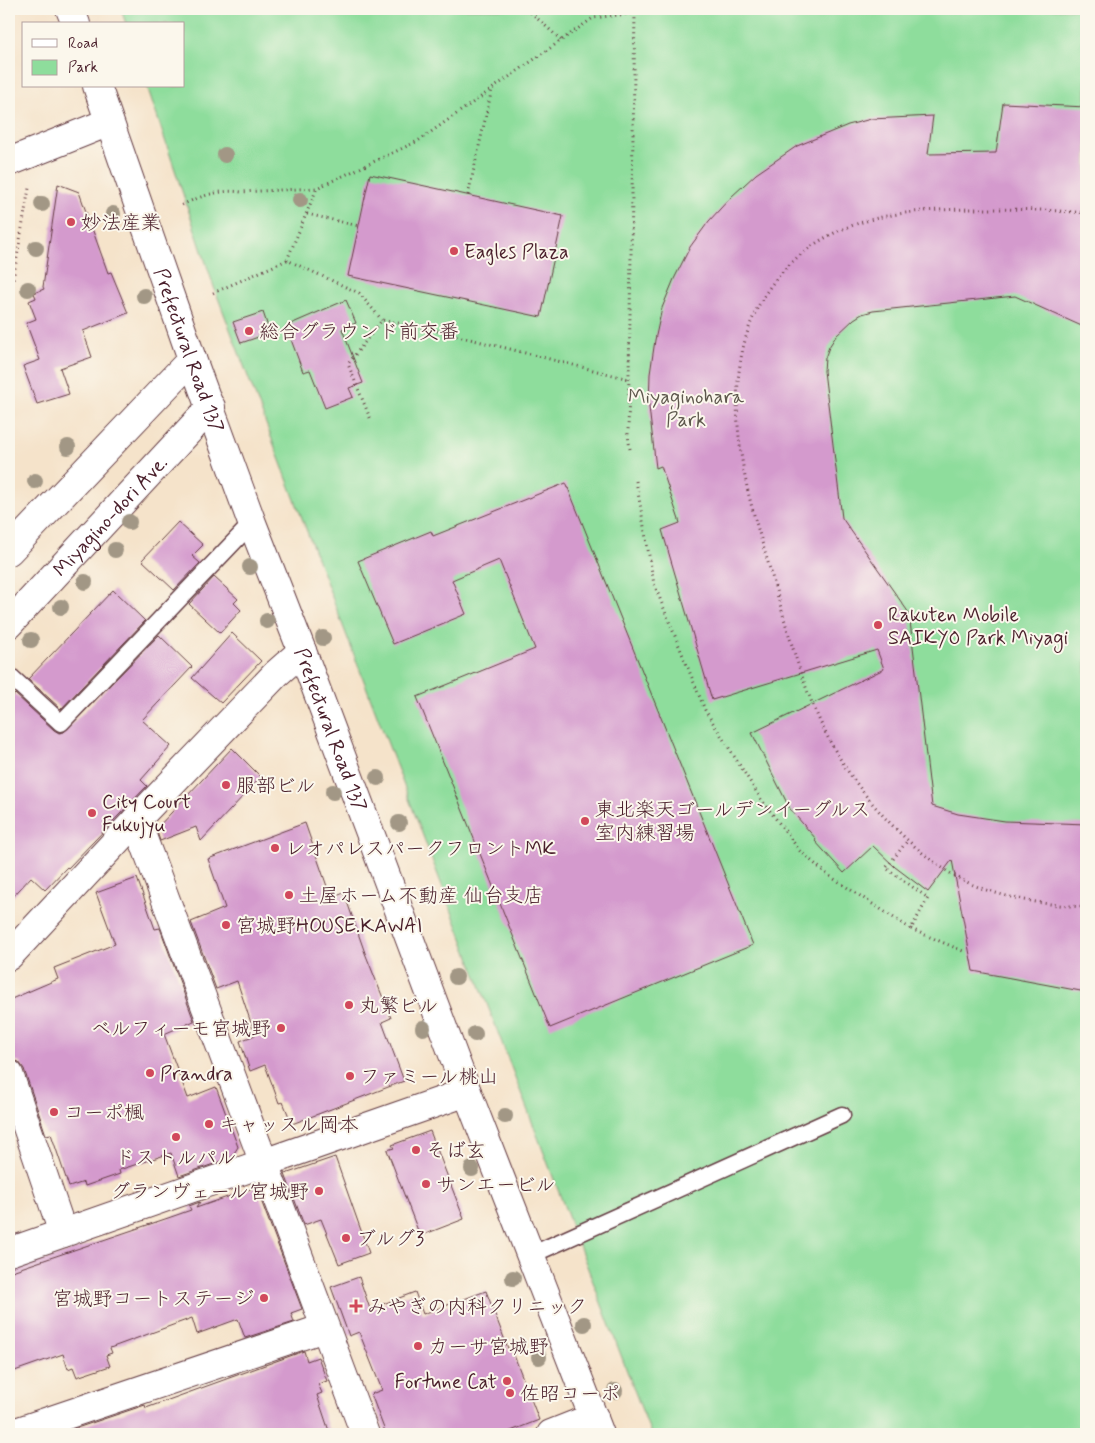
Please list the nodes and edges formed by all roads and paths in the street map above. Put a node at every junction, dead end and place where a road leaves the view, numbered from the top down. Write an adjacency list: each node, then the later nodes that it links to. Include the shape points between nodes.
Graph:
1 (70, 9): 5 (street)
2 (527, 9): 6 (path)
3 (672, 9): 4 (path)
4 (636, 13): 6 (path, via 593,18); 23 (path)
5 (75, 22)
6 (561, 40): 8 (path)
7 (98, 88): 9 (street, Prefectural Road 137)
8 (492, 88): 12 (path, via 418,141); 13 (path)
9 (109, 122): 10 (street); 22 (street, Prefectural Road 137)
10 (9, 162)
11 (29, 188): 20 (path)
12 (317, 188): 14 (path, via 229,190); 16 (path)
13 (468, 195)
14 (182, 205)
15 (1086, 213): 34 (path, via 1039,209 936,209 889,216 844,228 826,237 785,268 755,309 747,331 737,385 746,483 799,672 839,757 866,795)
16 (307, 214): 17 (path); 18 (path)
17 (359, 226)
18 (287, 260): 19 (path); 21 (path, via 359,293)
19 (213, 293)
20 (9, 303)
21 (382, 320): 23 (path); 25 (path, via 348,364)
22 (192, 359): 24 (street, Prefectural Road 137); 29 (street)
23 (629, 379): 26 (path)
24 (211, 407): 28 (street, Prefectural Road 137); 30 (street, Miyagino-dori Ave.)
25 (370, 418)
26 (630, 450)
27 (636, 481): 36 (path, via 654,584 705,710 761,798 800,850 828,875)
28 (252, 524): 31 (street, Prefectural Road 137); 32 (lane, via 61,723)
29 (9, 551)
30 (9, 624)
31 (302, 651): 33 (street); 40 (street, Prefectural Road 137)
32 (9, 675)
33 (136, 820): 38 (street); 42 (street)
34 (908, 840): 35 (path, via 957,878 1045,904); 36 (path, via 886,868 928,898)
35 (1086, 906)
36 (911, 930): 37 (path)
37 (964, 951)
38 (9, 956)
39 (9, 1074): 43 (street)
40 (467, 1092): 42 (street); 45 (street, Prefectural Road 137)
41 (842, 1115): 45 (lane)
42 (263, 1164): 43 (street); 46 (street)
43 (63, 1233): 44 (street)
44 (9, 1252)
45 (531, 1255): 47 (street, Prefectural Road 137)
46 (324, 1328): 48 (street); 49 (street)
47 (597, 1426): 50 (street)
48 (10, 1434)
49 (365, 1434)
50 (550, 1434)

